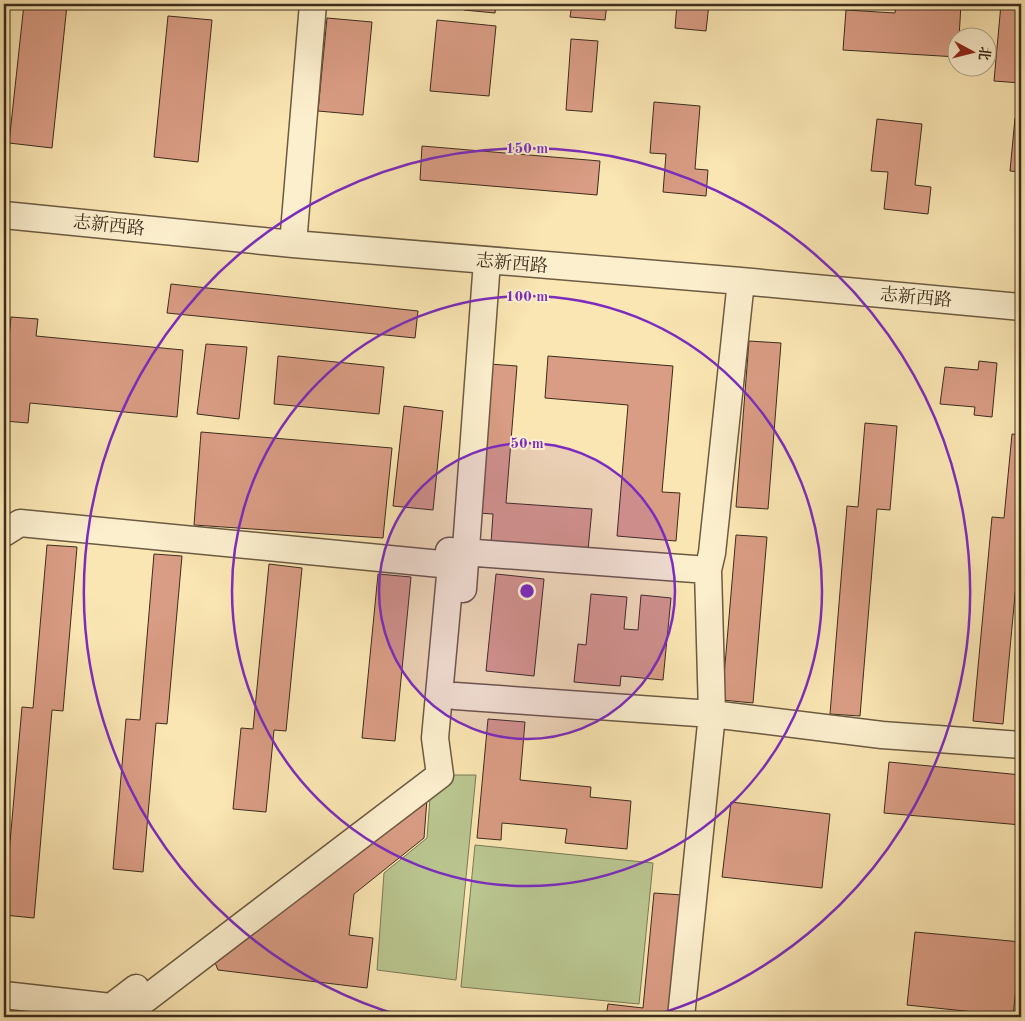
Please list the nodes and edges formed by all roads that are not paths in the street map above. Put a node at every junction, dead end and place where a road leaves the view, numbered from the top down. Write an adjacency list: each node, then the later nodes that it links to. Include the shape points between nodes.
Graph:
1 (313, 4): 3 (street)
2 (4, 215): 3 (street, 志新西路)
3 (293, 244): 4 (street, 志新西路)
4 (487, 261): 5 (street, 志新西路); 9 (street)
5 (741, 281): 6 (street, 志新西路); 10 (street)
6 (1021, 306)
7 (102, 528): 9 (street)
8 (4, 533): 14 (street, via 20,523 450,565 435,738)
9 (466, 552): 10 (street); 11 (street)
10 (708, 570): 12 (street)
11 (455, 696): 12 (street); 14 (street, via 452,744)
12 (712, 714): 13 (street, via 882,735); 17 (street)
13 (1021, 745)
14 (437, 755): 15 (street, via 111,1007); 16 (street, via 440,775)
15 (4, 994)
16 (122, 1017)
17 (682, 1017)

